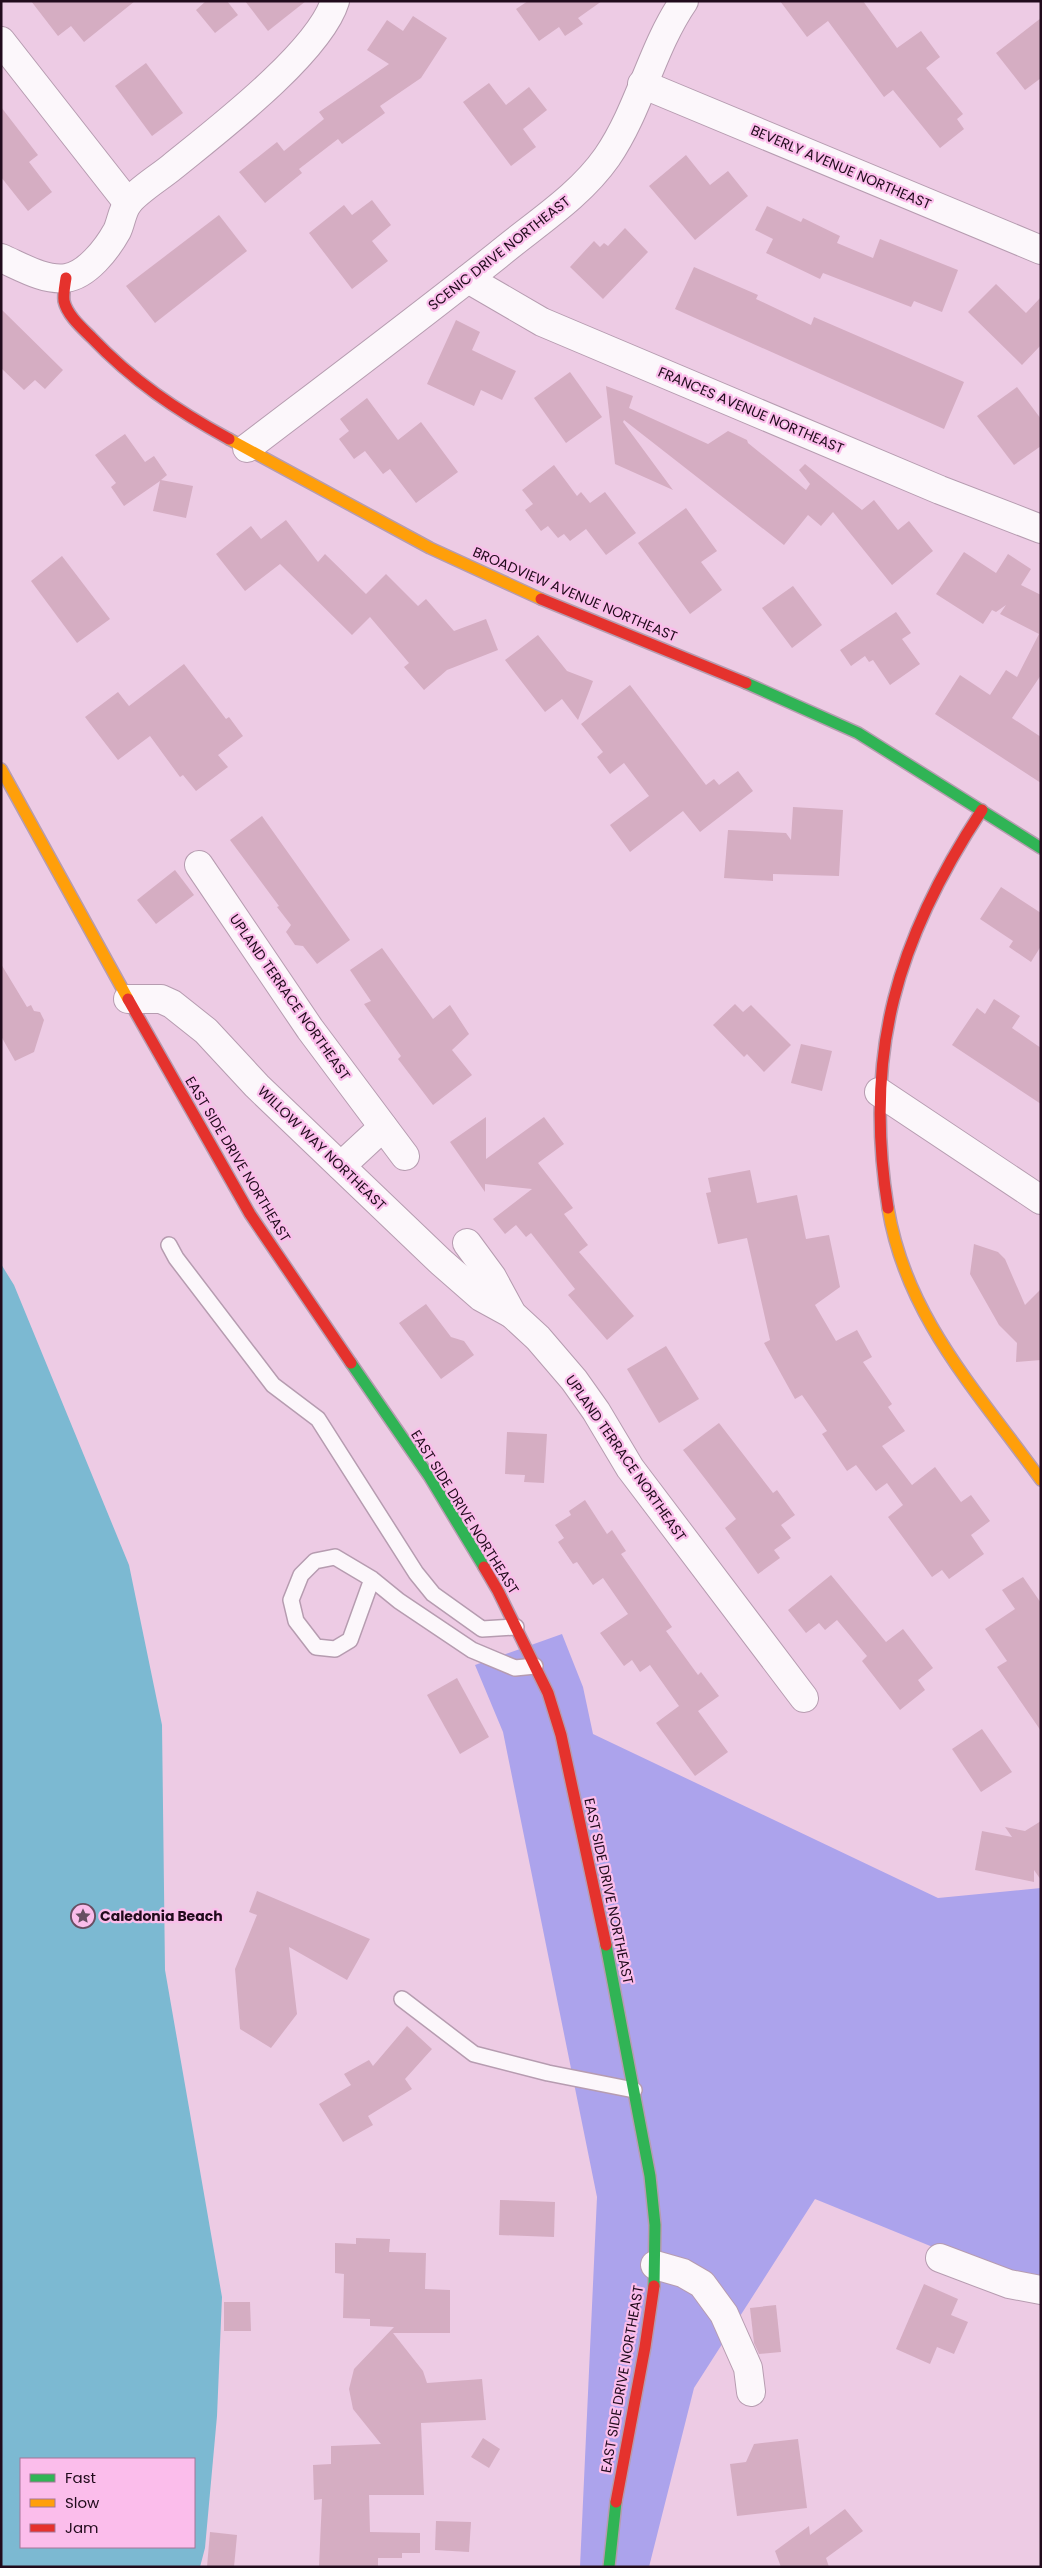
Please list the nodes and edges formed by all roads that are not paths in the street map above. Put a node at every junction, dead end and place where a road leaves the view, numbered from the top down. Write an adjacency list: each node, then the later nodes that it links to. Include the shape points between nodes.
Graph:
1 (334, 1): 5 (street, via 316,36 292,63)
2 (684, 1): 4 (street, SCENIC DRIVE NORTHEAST)
3 (1, 42): 5 (street)
4 (642, 84): 6 (street, BEVERLY AVENUE NORTHEAST); 9 (street, SCENIC DRIVE NORTHEAST, via 607,156 581,188)
5 (128, 203): 8 (street, via 109,244 85,270)
6 (1041, 250)
7 (1, 258): 8 (street, via 35,273)
8 (66, 278): 10 (main road, BROADVIEW AVENUE NORTHEAST, via 64,301 75,320 110,358 184,414)
9 (468, 278): 10 (street, SCENIC DRIVE NORTHEAST); 11 (street, FRANCES AVENUE NORTHEAST, via 542,322 940,490)
10 (247, 448): 13 (main road, BROADVIEW AVENUE NORTHEAST, via 430,548 520,590 706,665 858,734)
11 (1041, 529)
12 (1, 768): 16 (main road, EAST SIDE DRIVE NORTHEAST)
13 (982, 810): 14 (main road, BROADVIEW AVENUE NORTHEAST); 17 (main road, via 932,891 905,954 892,998)
14 (1041, 848)
15 (198, 865): 18 (street, UPLAND TERRACE NORTHEAST, via 310,1029)
16 (128, 999): 20 (street, WILLOW WAY NORTHEAST, via 151,998 172,1004 206,1031 257,1086); 27 (main road, EAST SIDE DRIVE NORTHEAST, via 250,1214 429,1476)
17 (880, 1092): 21 (street); 25 (main road, via 880,1150 890,1219 902,1264 941,1345)
18 (383, 1127): 19 (street, UPLAND TERRACE NORTHEAST); 20 (street)
19 (405, 1156)
20 (341, 1166): 24 (street, WILLOW WAY NORTHEAST, via 481,1297)
21 (1041, 1200)
22 (467, 1243): 24 (street, UPLAND TERRACE NORTHEAST, via 492,1277)
23 (169, 1245): 27 (lane, via 273,1385 318,1419 416,1573 433,1594 482,1629)
24 (512, 1314): 29 (street, UPLAND TERRACE NORTHEAST, via 538,1338 574,1380 630,1468)
25 (1041, 1480)
26 (372, 1579): 26 (lane, via 335,1557 315,1561 301,1575 291,1600 296,1621 316,1647 335,1649 350,1640); 28 (lane, via 472,1650 515,1668)
27 (516, 1627): 28 (main road, EAST SIDE DRIVE NORTHEAST)
28 (535, 1666): 31 (main road, EAST SIDE DRIVE NORTHEAST, via 548,1692 560,1736)
29 (804, 1698)
30 (402, 1998): 31 (lane, via 474,2054)
31 (634, 2090): 33 (main road, EAST SIDE DRIVE NORTHEAST, via 651,2178)
32 (940, 2258): 34 (street, via 1009,2284)
33 (655, 2264): 35 (street, via 683,2273 702,2284 728,2323 748,2368); 36 (main road, EAST SIDE DRIVE NORTHEAST, via 641,2376 610,2535)
34 (1041, 2290)
35 (751, 2392)
36 (609, 2567)

